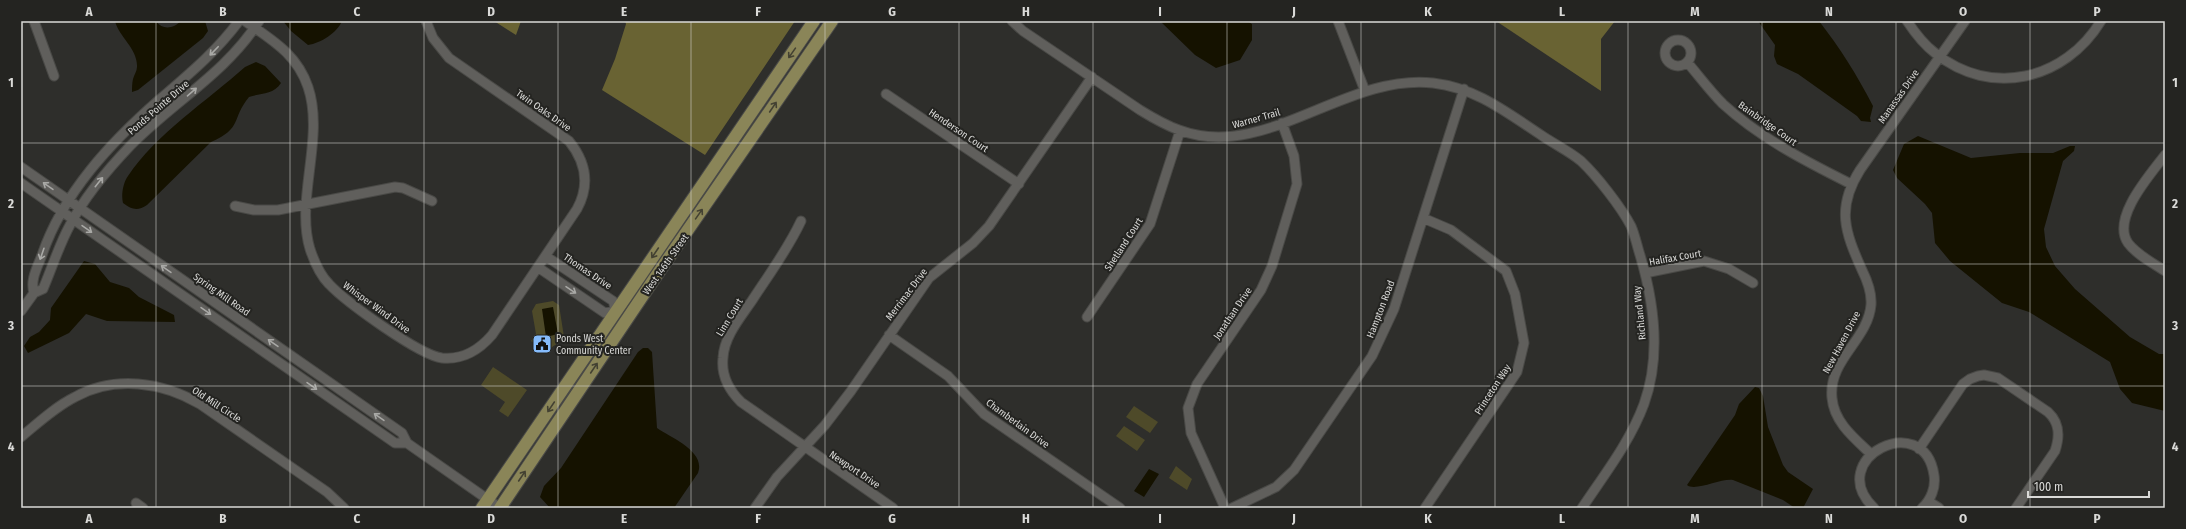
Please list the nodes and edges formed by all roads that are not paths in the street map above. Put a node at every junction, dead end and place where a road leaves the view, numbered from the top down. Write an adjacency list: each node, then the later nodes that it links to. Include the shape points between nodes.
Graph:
1 (34, 21): 15 (street)
2 (239, 21): 32 (street, Ponds Pointe Drive, one-way to 32, via 212,54 119,137 97,162)
3 (245, 21): 12 (street, Whisper Wind Drive)
4 (426, 21): 37 (street, Twin Oaks Drive, via 433,38 449,58 560,134 569,141 580,157 585,176 583,198)
5 (814, 21): 23 (main road, West 146th Street, one-way to 23)
6 (832, 21): 25 (main road, West 146th Street, one-way to 6)
7 (1012, 21): 16 (street, Warner Trail)
8 (1338, 21): 18 (street)
9 (1907, 21): 13 (street, via 1919,38)
10 (1965, 21): 13 (street, Manassas Drive)
11 (2101, 21): 13 (street, via 2084,45 2069,58 2046,70 2026,76 2005,78 1974,74 1959,69)
12 (257, 24): 31 (street, Whisper Wind Drive, via 295,61 308,88 313,126); 34 (street, Ponds Pointe Drive, one-way to 12, via 99,182 131,146 208,78)
13 (1939, 57): 29 (street, Manassas Drive)
14 (1687, 62): 29 (street, Bainbridge Court, via 1722,103 1734,113 1801,159)
15 (54, 76)
16 (1092, 78): 22 (street, Warner Trail, via 1159,122); 28 (street, Merrimac Drive)
17 (1464, 89): 18 (street, Warner Trail, via 1434,83 1410,82); 21 (street, Warner Trail, via 1496,104); 35 (street, Hampton Road)
18 (1365, 91): 20 (street, Warner Trail)
19 (886, 94): 28 (street, Henderson Court)
20 (1282, 123): 22 (street, Warner Trail, via 1227,137 1202,136); 59 (street, Jonathan Drive, via 1294,156 1297,184 1274,259 1261,290 1193,392 1188,408 1191,433)
21 (1523, 123): 39 (street, Richland Way, via 1581,161 1616,202 1632,228)
22 (1180, 131): 44 (street, Shetland Court, via 1150,224)
23 (725, 150): 25 (main road); 43 (main road, West 146th Street, one-way to 43)
24 (2165, 155): 38 (street, via 2127,210 2123,221 2124,233 2132,248)
25 (738, 159): 45 (main road, West 146th Street, one-way to 25)
26 (21, 167): 32 (street, Spring Mill Road, one-way to 26)
27 (21, 183): 32 (street, Spring Mill Road)
28 (1019, 184): 46 (street, Merrimac Drive, via 981,235 929,278)
29 (1851, 184): 51 (street, New Haven Drive, via 1846,202 1846,230 1868,283 1871,304 1866,323 1835,372 1832,398 1838,419)
30 (432, 201): 31 (street, via 404,188 395,188)
31 (307, 205): 33 (street, via 271,211); 37 (street, Whisper Wind Drive, via 310,249 328,283 346,299 415,348 432,356 460,357 479,348 492,335)
32 (66, 206): 34 (street, Spring Mill Road); 41 (street, Ponds Pointe Drive, one-way to 41, via 50,234 36,270 32,284)
33 (235, 206)
34 (77, 214): 41 (street, Ponds Pointe Drive, via 43,290); 48 (street, Spring Mill Road, one-way to 34, via 396,428); 48 (street, Spring Mill Road, one-way to 48, via 395,443)
35 (1423, 218): 60 (street, Hampton Road, via 1394,309 1372,356 1294,470 1276,487); 61 (street, Princeton Way, via 1451,230 1506,271 1515,294 1524,343 1517,372)
36 (801, 221): 49 (street, Linn Court, via 790,243 730,332 724,348 723,362 727,384 741,402)
37 (543, 262): 43 (street, Thomas Drive, via 613,301); 43 (street, one-way to 43, via 605,312)
38 (2165, 271)
39 (1645, 273): 40 (street, Halifax Court, via 1704,262 1729,269); 62 (street, Richland Way, via 1650,288 1654,343 1650,384 1632,431)
40 (1753, 282)
41 (34, 293): 42 (street, Ponds Pointe Drive)
42 (21, 311)
43 (616, 311): 45 (street); 53 (main road, West 146th Street, one-way to 53)
44 (1086, 317)
45 (628, 318): 55 (main road, West 146th Street, one-way to 45)
46 (889, 335): 49 (street, Merrimac Drive, via 851,391); 58 (street, Chamberlain Drive, via 948,376 984,414)
47 (21, 437): 54 (street, Old Mill Circle, via 63,404 92,390 125,383 156,386 200,404 327,492)
48 (407, 443): 53 (street, Spring Mill Road)
49 (804, 447): 56 (street, Merrimac Drive, via 777,477); 57 (street, Newport Drive)
50 (1919, 449): 51 (street, via 1907,444 1894,443 1886,444); 52 (street, via 1933,470 1934,486); 66 (street, via 1967,381 1984,375 2003,380 2053,416 2058,429 2058,443 2054,451)
51 (1871, 454): 63 (street, via 1863,467 1860,483 1865,497)
52 (1928, 501): 64 (street); 65 (street)
53 (485, 504): 55 (street, Spring Mill Road)
54 (344, 508)
55 (500, 508)
56 (755, 508)
57 (893, 508)
58 (1120, 508)
59 (1225, 508)
60 (1232, 508)
61 (1425, 508)
62 (1582, 508)
63 (1874, 508)
64 (1922, 508)
65 (1939, 508)
66 (2016, 508)

